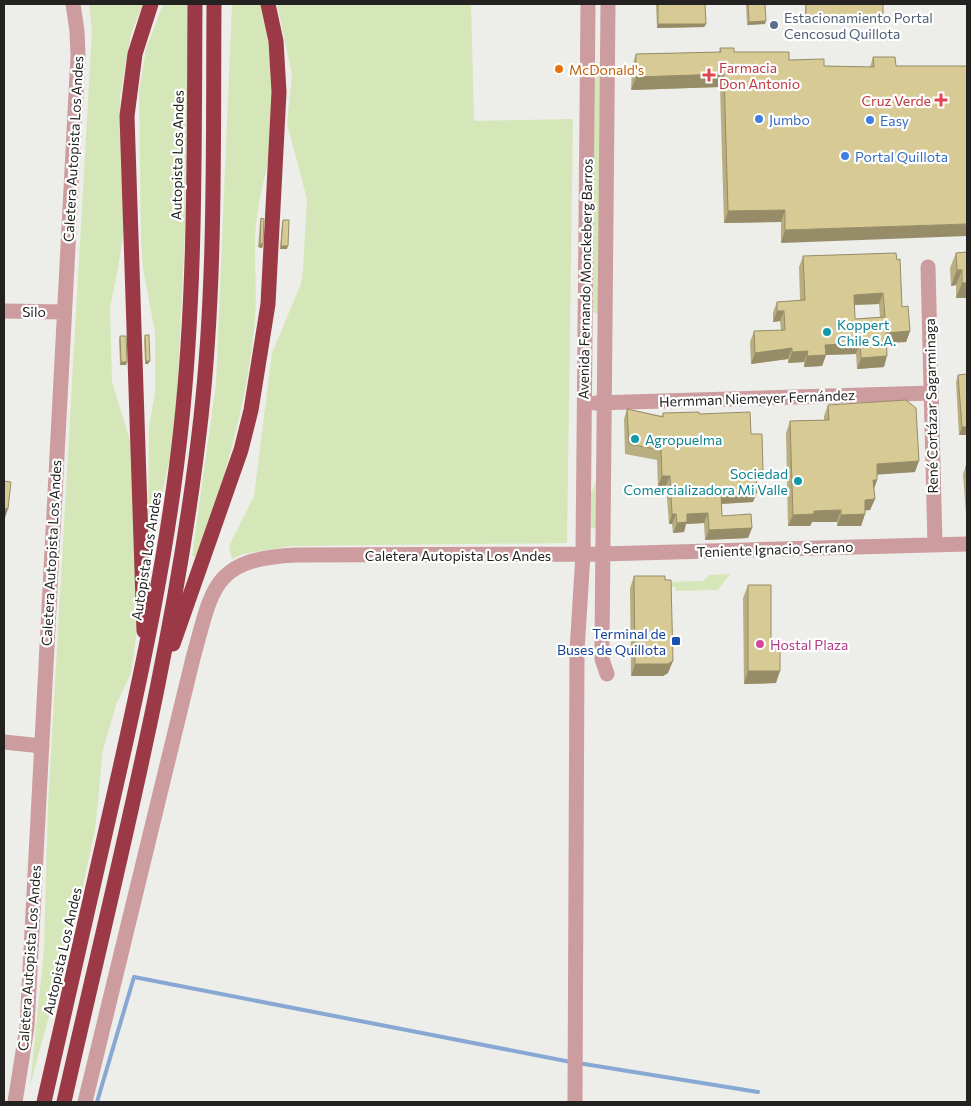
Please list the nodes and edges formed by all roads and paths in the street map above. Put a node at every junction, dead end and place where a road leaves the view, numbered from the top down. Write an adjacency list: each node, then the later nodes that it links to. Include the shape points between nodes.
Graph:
1 (73, 4): 12 (street, Caletera Autopista Los Andes, via 78,56)
2 (151, 4): 21 (highway, via 135,54 127,116 141,488 144,622)
3 (195, 4): 21 (highway, Autopista Los Andes, via 192,266 185,387 164,559)
4 (214, 4): 22 (highway, via 212,219 206,358 191,497)
5 (268, 4): 22 (highway, via 276,40 279,92 268,304 241,450)
6 (588, 4): 8 (street, Avenida Fernando Monckeberg Barros)
7 (608, 4): 9 (street, Avenida Fernando Monckeberg Barros)
8 (587, 57): 9 (street); 14 (street, Avenida Fernando Monckeberg Barros)
9 (607, 61): 15 (street, Avenida Fernando Monckeberg Barros)
10 (928, 268): 13 (street, René Cortázar Sagarminaga)
11 (4, 311): 12 (street, Silo)
12 (64, 312): 24 (street, Caletera Autopista Los Andes)
13 (931, 393): 15 (street, Hermman Niemeyer Fernández); 16 (street, René Cortázar Sagarminaga)
14 (583, 403): 15 (street, Hermman Niemeyer Fernández); 18 (street, Avenida Fernando Monckeberg Barros)
15 (603, 403): 19 (street, Avenida Fernando Monckeberg Barros)
16 (935, 544): 17 (street, Teniente Ignacio Serrano); 19 (street, Teniente Ignacio Serrano)
17 (967, 544)
18 (583, 554): 19 (street, Teniente Ignacio Serrano); 28 (street, Caletera Autopista Los Andes, via 275,556 244,563 224,576 213,593 189,675); 29 (street, Avenida Fernando Monckeberg Barros, via 577,651)
19 (602, 554): 20 (street, Avenida Fernando Monckeberg Barros, via 602,660)
20 (607, 674)
21 (141, 677): 26 (highway, Autopista Los Andes)
22 (158, 687): 27 (highway)
23 (4, 742): 24 (street)
24 (42, 746): 25 (street, Caletera Autopista Los Andes, via 27,1027)
25 (15, 1102)
26 (44, 1102)
27 (64, 1102)
28 (85, 1102)
29 (575, 1102)

